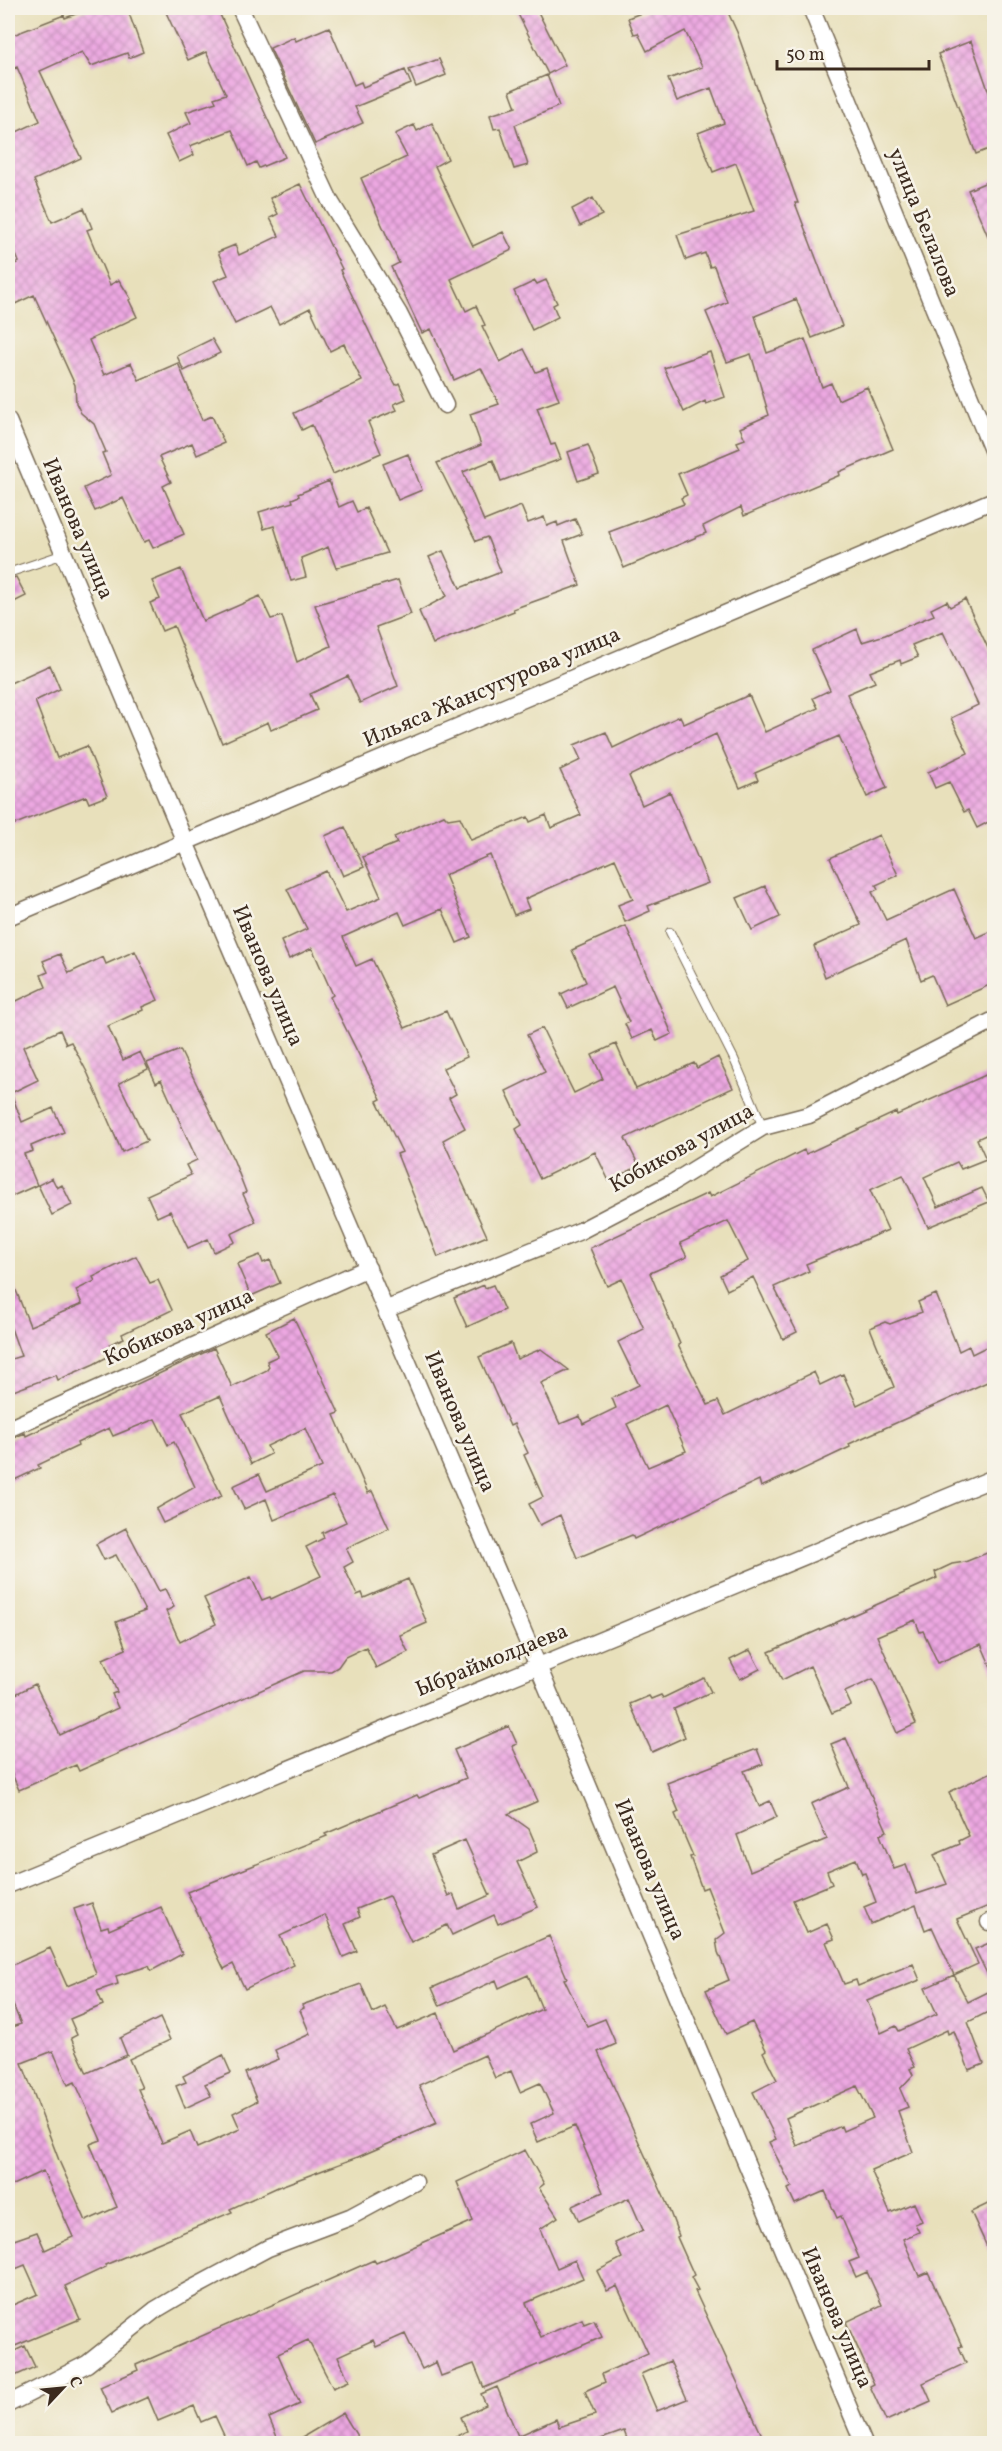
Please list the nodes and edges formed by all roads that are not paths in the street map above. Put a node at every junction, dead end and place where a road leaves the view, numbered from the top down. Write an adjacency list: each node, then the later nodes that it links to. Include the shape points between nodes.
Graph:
1 (240, 8): 3 (street, via 330,201 399,314)
2 (811, 8): 5 (street, улица Белалова)
3 (445, 405)
4 (8, 421): 7 (street, Иванова улица)
5 (994, 455)
6 (994, 500): 9 (street, Ильяса Жансугурова улица)
7 (64, 555): 8 (lane); 9 (street, Иванова улица)
8 (8, 573)
9 (185, 842): 10 (street, Ильяса Жансугурова улица); 14 (street, Иванова улица)
10 (8, 917)
11 (670, 932): 13 (lane, via 734,1059)
12 (994, 1020): 13 (street, Кобикова улица, via 809,1114)
13 (763, 1127): 15 (street, Кобикова улица, via 672,1183 580,1231)
14 (368, 1268): 15 (street, Иванова улица); 16 (street, Кобикова улица)
15 (387, 1309): 18 (street, Иванова улица)
16 (8, 1429)
17 (994, 1478): 18 (street, Ыбраймолдаева)
18 (538, 1666): 19 (street, Ыбраймолдаева); 22 (street, Иванова улица)
19 (8, 1886)
20 (415, 2182): 21 (street, via 350,2217 268,2248 182,2294 154,2310 87,2364)
21 (8, 2404)
22 (864, 2444)

